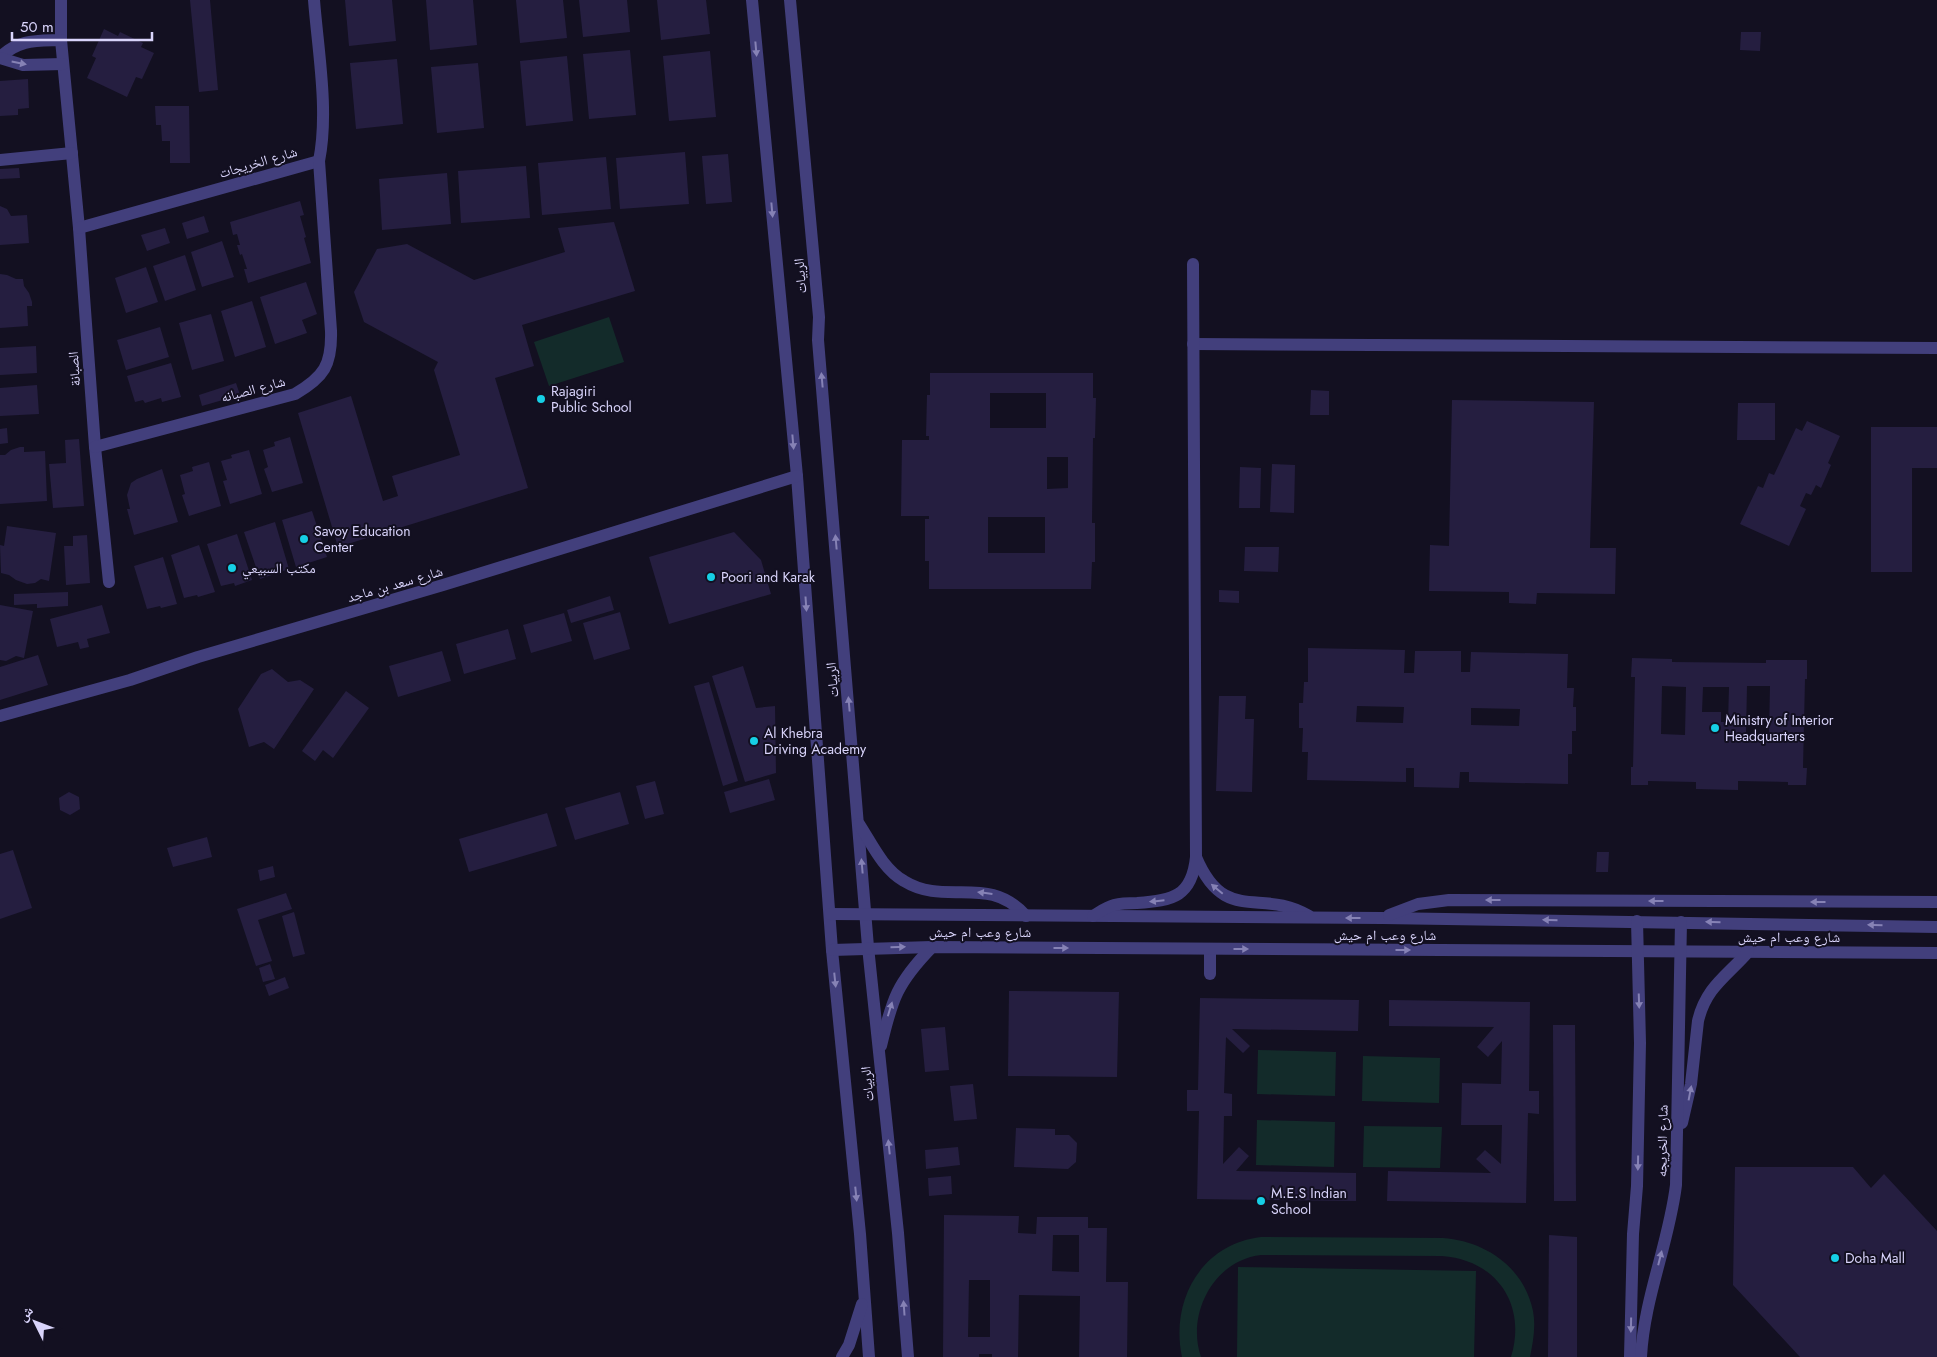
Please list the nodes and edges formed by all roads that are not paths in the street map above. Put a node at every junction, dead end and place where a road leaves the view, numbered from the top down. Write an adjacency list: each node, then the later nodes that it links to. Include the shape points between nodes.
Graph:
1 (61, 0): 5 (street, الصبانة)
2 (314, 0): 10 (street, شارع الخريجات, via 324,120)
3 (752, 0): 16 (street, الربيات, one-way to 16)
4 (790, 0): 19 (street, الربيات, one-way to 4, via 818,340 819,317)
5 (61, 40): 6 (street, via 20,44 11,47); 7 (street, الصبانة)
6 (0, 58): 7 (street, one-way to 7, via 23,65)
7 (63, 64): 8 (street, الصبانة)
8 (72, 153): 9 (street); 11 (street, الصبانة)
9 (0, 160)
10 (319, 161): 11 (street, شارع الخريجات); 15 (street, شارع الصبانه, via 331,331 331,352 324,370 295,394)
11 (79, 228): 15 (street, الصبانة)
12 (1193, 264): 13 (street)
13 (1193, 344): 14 (street); 20 (street)
14 (1937, 348)
15 (95, 447): 17 (street, الصبانة)
16 (797, 476): 18 (street, شارع سعد بن ماجد, via 130,680); 22 (street, الربيات, one-way to 22)
17 (109, 582)
18 (0, 716)
19 (858, 822): 23 (street, الربيات, one-way to 19); 24 (street, one-way to 19, via 1010,902 991,893 930,891 904,881 887,866)
20 (1196, 857): 25 (street, one-way to 25, via 1191,880 1175,897 1160,902 1112,905); 27 (street, one-way to 20, via 1280,904 1245,902 1223,895 1206,878)
21 (1937, 902): 28 (street, شارع وعب ام حيش, one-way to 28, via 1449,900 1418,904)
22 (830, 914): 23 (street, شارع وعب ام حيش); 35 (street, الربيات)
23 (866, 915): 24 (street, شارع وعب ام حيش); 33 (street, الربيات)
24 (1026, 916): 25 (street, شارع وعب ام حيش)
25 (1094, 916): 27 (street, شارع وعب ام حيش)
26 (1937, 916): 31 (street)
27 (1312, 918): 28 (street, شارع وعب ام حيش, one-way to 27)
28 (1382, 918): 29 (street, شارع وعب ام حيش, one-way to 28)
29 (1637, 921): 30 (street, شارع وعب ام حيش); 36 (street, شارع الخريجه)
30 (1682, 922): 31 (street, شارع وعب ام حيش, one-way to 30); 37 (street, شارع الخريجه)
31 (1930, 926)
32 (932, 947): 33 (street, شارع وعب ام حيش, one-way to 32); 34 (street, شارع وعب ام حيش, one-way to 34); 41 (street, one-way to 32, via 896,993 913,966)
33 (868, 948): 35 (street, شارع وعب ام حيش); 41 (street, الربيات)
34 (1210, 949): 36 (street, شارع وعب ام حيش, one-way to 36); 40 (street)
35 (832, 950): 43 (street, الربيات, one-way to 43)
36 (1638, 952): 37 (street, شارع وعب ام حيش); 47 (street, شارع الخريجه, one-way to 47, via 1640,1043)
37 (1680, 952): 38 (street, شارع وعب ام حيش); 42 (street, شارع الخريجه)
38 (1748, 952): 39 (street, شارع وعب ام حيش); 42 (street, one-way to 38, via 1689,1097 1701,1008 1716,983)
39 (1937, 953)
40 (1210, 974)
41 (879, 1056): 46 (street, الربيات, one-way to 41)
42 (1677, 1140): 48 (street, شارع الخريجه, one-way to 42, via 1650,1297 1674,1203)
43 (865, 1297): 44 (street); 45 (street, الربيات)
44 (842, 1357)
45 (869, 1357)
46 (908, 1357)
47 (1630, 1357)
48 (1641, 1357)

